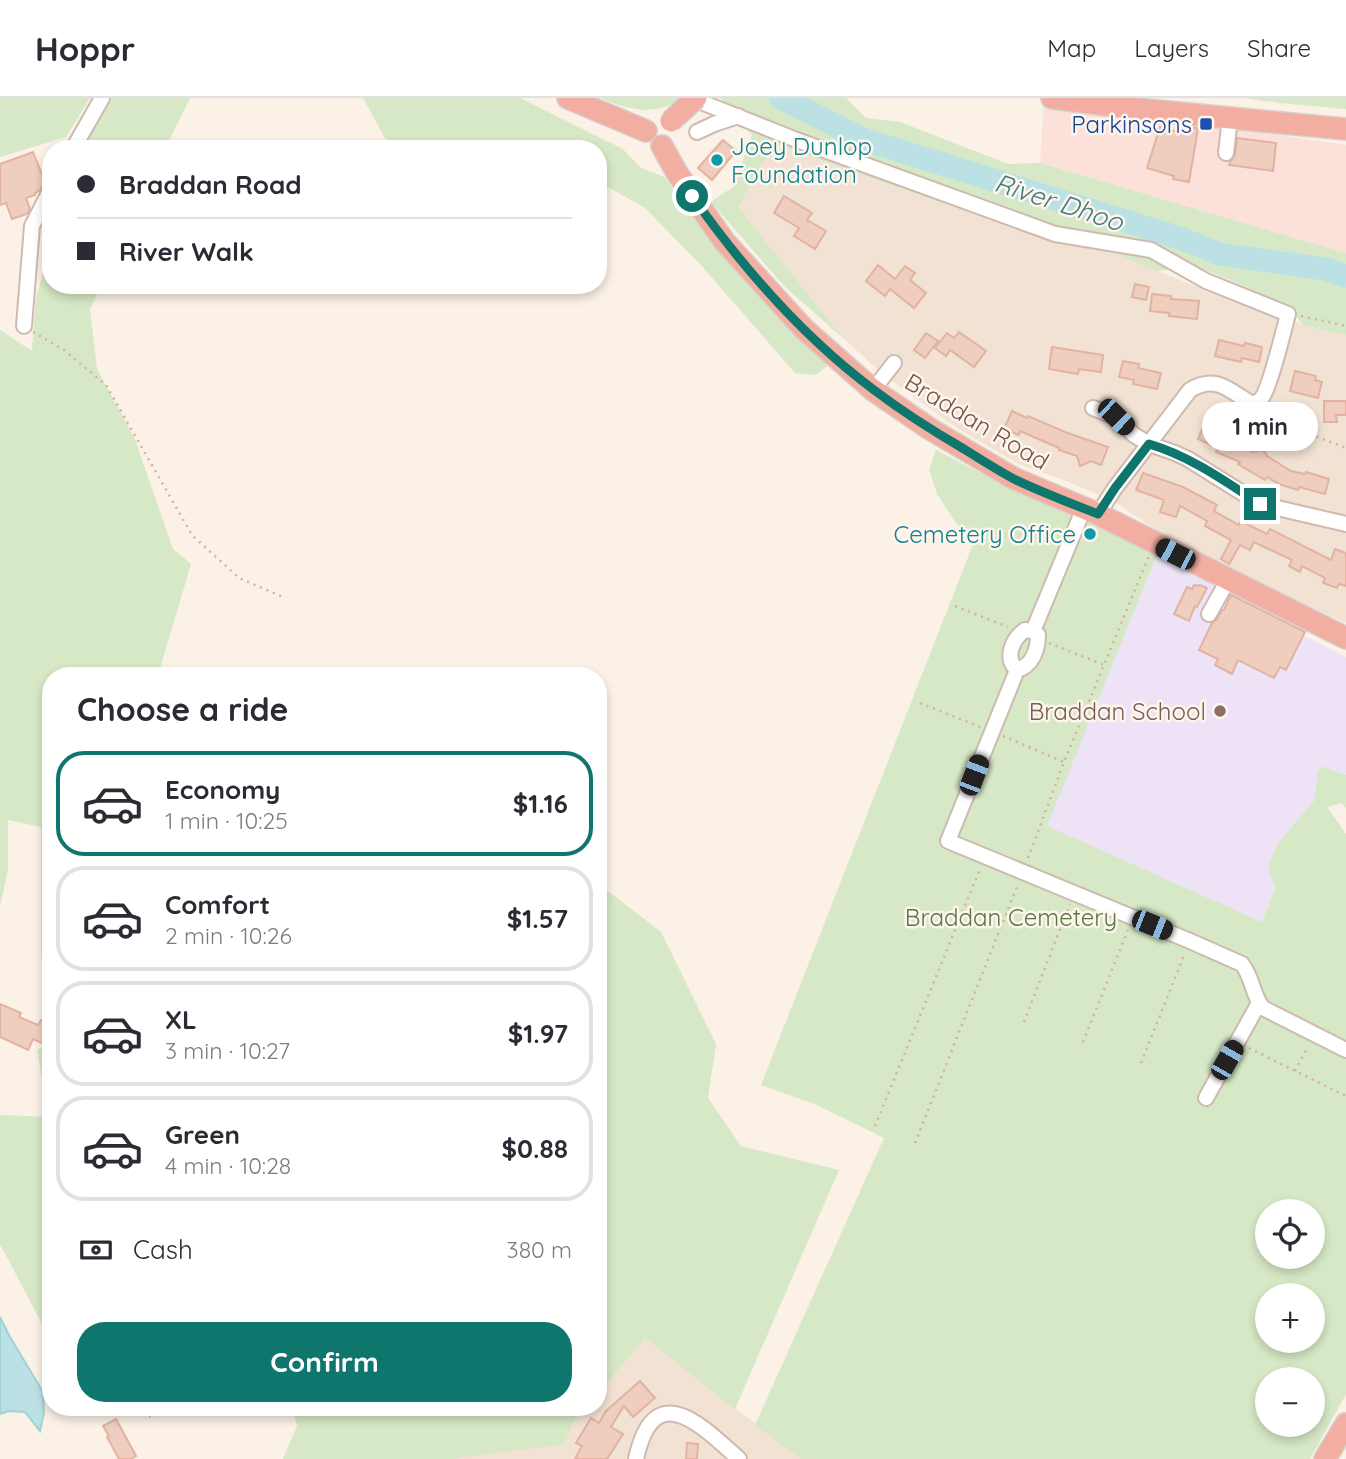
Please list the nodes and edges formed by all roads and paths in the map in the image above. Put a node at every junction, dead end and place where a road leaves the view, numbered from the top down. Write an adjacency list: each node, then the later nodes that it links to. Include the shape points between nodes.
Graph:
1 (102, 98): 11 (street)
2 (568, 98): 9 (highway)
3 (694, 98): 5 (street); 7 (highway, bridge)
4 (1052, 98): 6 (highway)
5 (738, 116): 10 (street); 15 (street, via 1055,234 1151,250 1206,281)
6 (1230, 118): 8 (highway); 13 (street)
7 (669, 123): 9 (highway, via 654,122); 12 (highway, via 670,137)
8 (1346, 129)
9 (646, 131): 12 (highway, via 651,145)
10 (697, 132)
11 (78, 140)
12 (662, 146): 19 (highway, Braddan Road, via 724,241 804,329)
13 (1226, 153)
14 (42, 207): 16 (street, via 32,226)
15 (1288, 314): 17 (path); 20 (street)
16 (24, 326): 28 (path, via 64,350 106,385 192,535 239,578)
17 (1346, 326)
18 (894, 363): 19 (street)
19 (873, 390): 24 (highway, Braddan Road, via 1013,478)
20 (1260, 401): 22 (street, via 1251,403 1215,383 1197,386); 23 (path, via 1265,409)
21 (1093, 408): 22 (street, via 1116,417)
22 (1149, 444): 24 (street); 25 (street, via 1188,459 1260,504)
23 (1346, 448)
24 (1091, 511): 26 (highway, Braddan Road); 31 (street)
25 (1346, 524)
26 (1155, 543): 27 (highway, Braddan Road); 33 (path)
27 (1228, 580): 30 (street); 32 (highway, Braddan Road)
28 (283, 597)
29 (955, 606): 31 (path)
30 (1209, 614)
31 (1031, 634): 33 (path); 34 (street, via 1038,646 1029,664); 34 (street, via 1015,640 1009,655)
32 (1346, 638)
33 (1104, 665): 37 (path)
34 (1017, 670): 36 (street)
35 (920, 703): 36 (path)
36 (991, 732): 37 (path); 38 (street, via 948,841)
37 (1064, 762): 39 (path)
38 (985, 856): 39 (street); 53 (path)
39 (1023, 872): 40 (street); 54 (path)
40 (1074, 893): 41 (street); 44 (path)
41 (1133, 917): 42 (street); 46 (path)
42 (1190, 941): 43 (street, via 1242,964); 49 (path)
43 (1259, 1003): 45 (street); 47 (street)
44 (1024, 1022)
45 (1314, 1035): 48 (street); 50 (path)
46 (1083, 1042)
47 (1237, 1042): 50 (path); 52 (street)
48 (1346, 1050)
49 (1140, 1063)
50 (1296, 1071): 51 (path)
51 (1346, 1096)
52 (1206, 1098)
53 (875, 1126)
54 (915, 1143)
55 (1346, 1424): 58 (highway)
56 (636, 1459): 57 (street, via 645,1429 661,1414 672,1413 697,1424)
57 (739, 1459)
58 (1325, 1459)

